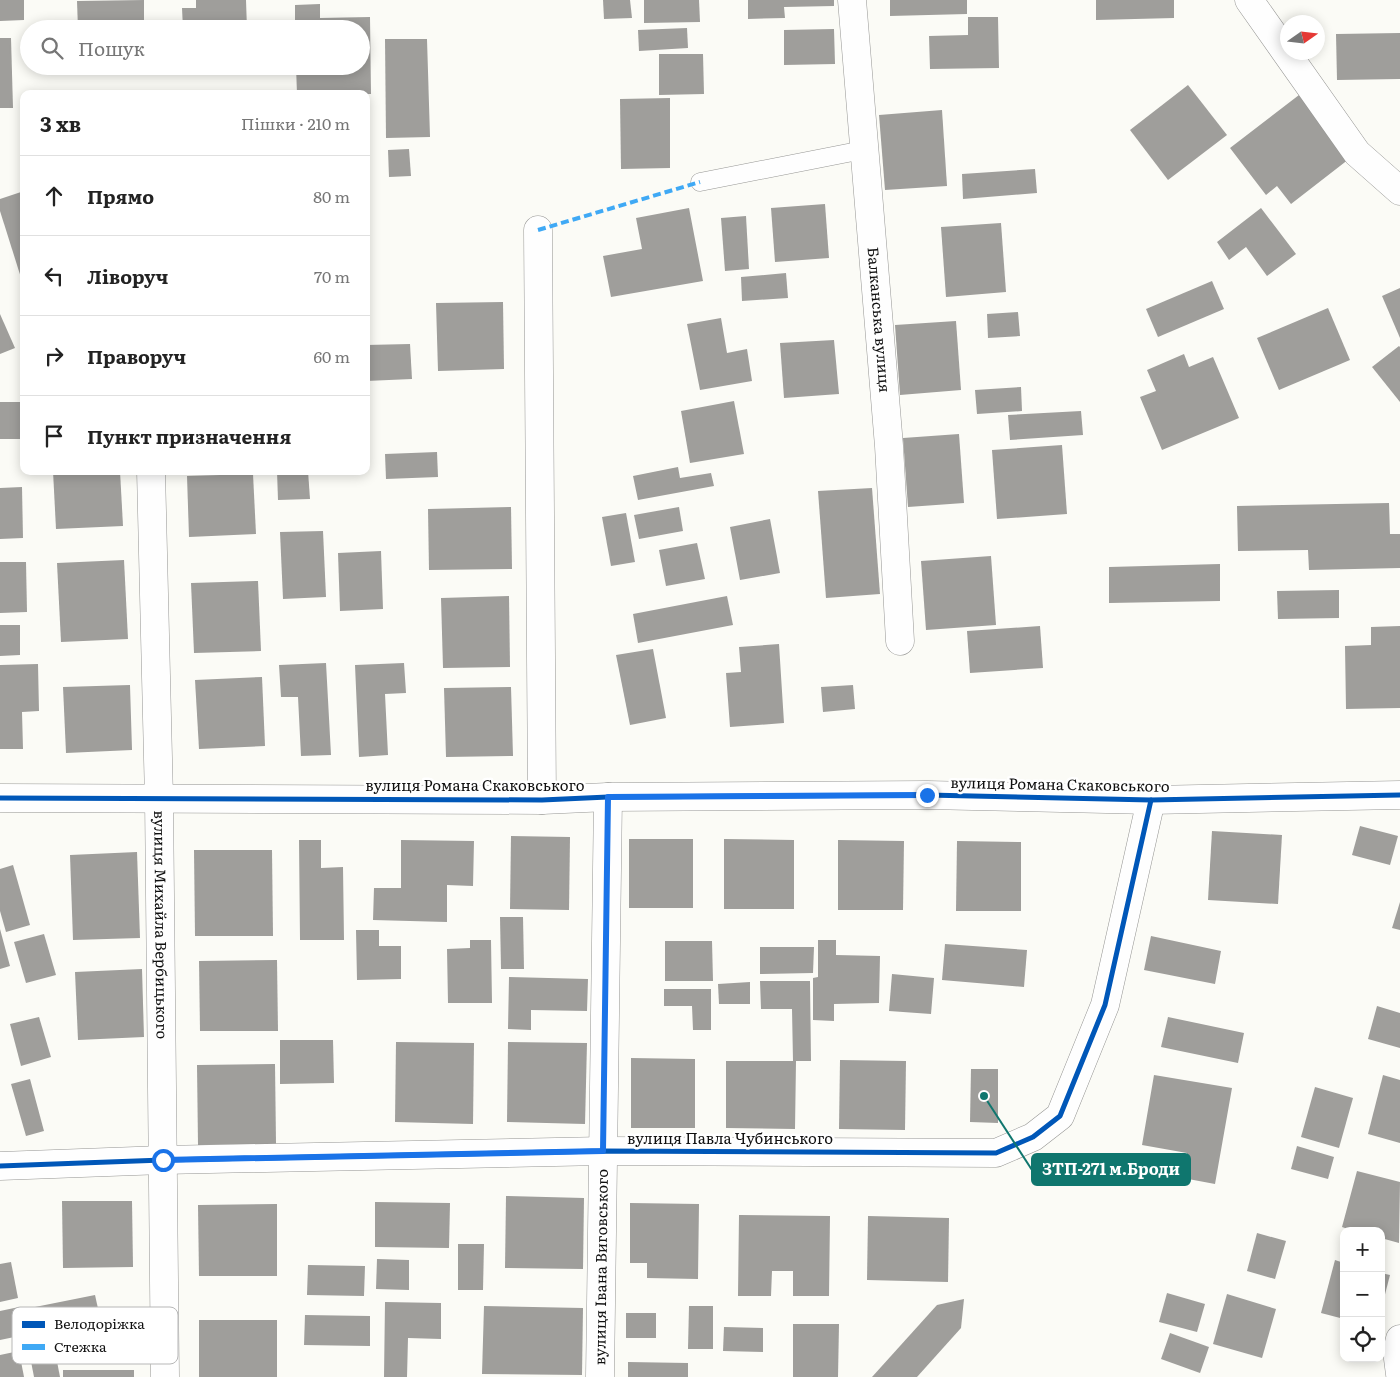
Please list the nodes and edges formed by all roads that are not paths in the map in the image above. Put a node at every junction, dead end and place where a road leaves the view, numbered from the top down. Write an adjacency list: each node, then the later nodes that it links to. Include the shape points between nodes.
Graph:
1 (852, 0): 3 (street, Балканська вулиця)
2 (1248, 0): 5 (street, via 1357,153)
3 (863, 150): 4 (lane); 8 (street, Балканська вулиця, via 889,446)
4 (700, 182)
5 (1400, 191)
6 (538, 230): 13 (street)
7 (151, 475): 12 (street, вулиця Михайла Вербицького)
8 (900, 641)
9 (1400, 795): 14 (street, вулиця Романа Скаковського)
10 (608, 797): 13 (street, вулиця Романа Скаковського); 14 (street, вулиця Романа Скаковського, via 927,795); 15 (street, вулиця Івана Виговського)
11 (0, 798): 12 (street, вулиця Романа Скаковського)
12 (159, 799): 13 (street, вулиця Романа Скаковського); 16 (street, вулиця Михайла Вербицького)
13 (542, 800)
14 (1151, 800): 15 (street, вулиця Павла Чубинського, via 1105,1005 1060,1116 1033,1137 996,1153)
15 (603, 1151): 16 (street, вулиця Павла Чубинського); 23 (street, вулиця Івана Виговського)
16 (163, 1160): 17 (street, вулиця Павла Чубинського); 18 (street, вулиця Михайла Вербицького)
17 (0, 1166)
18 (164, 1307)
19 (1400, 1339): 21 (street, via 1397,1351)
20 (165, 1364): 22 (street, вулиця Михайла Вербицького)
21 (1400, 1374)
22 (165, 1377)
23 (600, 1377)

